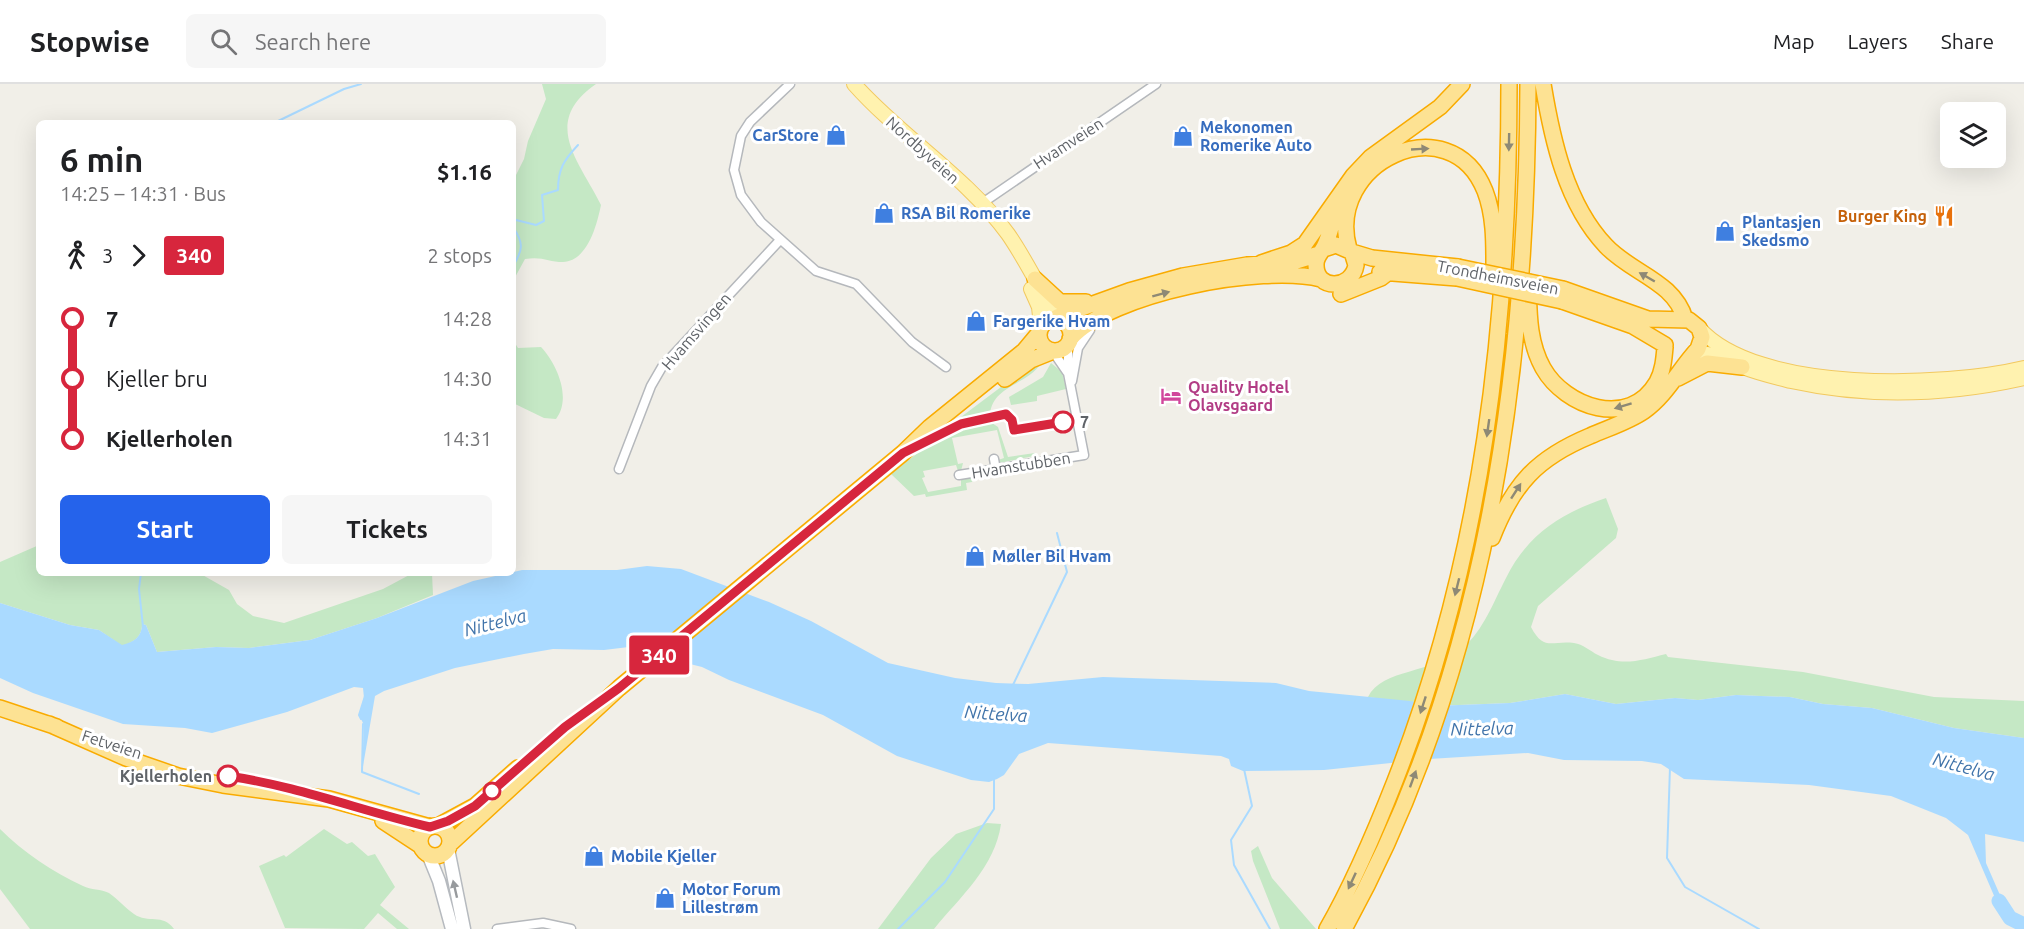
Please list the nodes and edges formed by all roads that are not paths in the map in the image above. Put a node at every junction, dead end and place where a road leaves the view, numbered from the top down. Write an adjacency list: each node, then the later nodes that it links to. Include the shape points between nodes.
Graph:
1 (790, 84): 12 (street, via 744,129 735,160 736,179 745,202)
2 (854, 84): 9 (main road, Nordbyveien)
3 (1156, 84): 9 (street, Hvamveien)
4 (1462, 84): 8 (highway, via 1440,107 1371,157)
5 (1509, 84): 35 (highway, one-way to 35, via 1504,262)
6 (1528, 84): 11 (highway)
7 (1543, 84): 25 (highway, one-way to 7, via 1680,304 1671,292 1613,253 1589,222 1562,164)
8 (1347, 186): 14 (highway); 15 (highway, via 1305,244)
9 (981, 204): 10 (main road, Nordbyveien)
10 (992, 216): 20 (main road, Nordbyveien); 27 (main road, Nordbyveien, via 1035,296)
11 (1524, 239): 29 (highway, one-way to 11, via 1657,381 1634,402 1605,409 1584,405 1567,396 1547,374 1534,345); 47 (highway, via 1502,443)
12 (780, 240): 33 (street, via 816,271 856,284 912,342); 43 (street, Hvamsvingen, via 662,367)
13 (1350, 251): 14 (highway, via 1336,245); 17 (highway, Trondheimsveien); 19 (highway, via 1356,265); 35 (highway, one-way to 35, via 1344,228 1348,206 1376,166 1397,153 1424,147 1445,151 1461,160 1481,183 1490,212)
14 (1321, 252): 15 (highway, via 1293,262); 21 (highway, via 1316,269)
15 (1261, 263): 23 (highway, via 1183,276)
16 (1390, 272): 17 (highway, Trondheimsveien); 18 (highway, via 1338,294 1291,281 1265,281); 19 (highway, Trondheimsveien)
17 (1457, 272): 22 (highway, Trondheimsveien, bridge)
18 (1250, 276): 21 (highway, via 1296,273); 23 (highway, one-way to 18)
19 (1351, 278): 21 (highway, via 1336,285)
20 (1035, 279): 23 (highway, via 1054,299 1065,304); 24 (main road, Nordbyveien)
21 (1321, 279)
22 (1563, 295): 25 (highway, Trondheimsveien, via 1635,315); 29 (highway, Trondheimsveien, via 1633,326)
23 (1113, 303): 24 (highway); 28 (highway, via 1085,323); 38 (street, via 1080,343)
24 (1057, 317): 27 (highway, via 1049,318); 28 (highway, via 1067,326)
25 (1680, 319): 26 (highway); 29 (highway, via 1666,328)
26 (1699, 328): 31 (highway, via 1701,341); 34 (main road, via 1709,339 1747,358 1828,377 1920,382)
27 (1040, 330): 30 (highway, via 1043,346); 40 (highway, via 1024,351)
28 (1069, 342): 30 (highway); 36 (street)
29 (1665, 346): 31 (highway, via 1677,356)
30 (1053, 352): 36 (street); 40 (highway, via 1026,363 951,422)
31 (1693, 353): 32 (main road, via 1720,356); 39 (highway)
32 (1742, 367): 37 (main road, via 1808,384 1884,392 1958,389); 39 (highway, via 1701,364)
33 (946, 368)
34 (2024, 368)
35 (1495, 370): 59 (highway, one-way to 59, via 1477,500 1440,649 1420,714 1374,832)
36 (1068, 373): 38 (street)
37 (2024, 378)
38 (1071, 384): 44 (street, Hvamstubben, via 1084,455)
39 (1668, 385): 47 (highway, one-way to 39, via 1499,521 1532,469 1569,445 1642,412)
40 (903, 453): 48 (highway)
41 (994, 459): 44 (street)
42 (968, 463): 45 (street)
43 (619, 469)
44 (996, 470): 45 (street, Hvamstubben)
45 (970, 473): 46 (street, Hvamstubben)
46 (959, 475)
47 (1475, 582): 60 (highway, one-way to 47, via 1372,877 1424,750)
48 (619, 688): 51 (highway, via 587,709 475,806); 52 (highway)
49 (0, 708): 50 (highway, Fetveien, via 178,776 315,796)
50 (371, 813): 51 (highway, Fetveien); 53 (highway, Fetveien)
51 (434, 826): 52 (highway, via 446,830); 53 (highway, via 422,832)
52 (449, 846): 53 (highway, via 439,856); 55 (main road, one-way to 52)
53 (424, 850): 54 (main road, via 439,881)
54 (452, 929)
55 (464, 929)
56 (497, 929): 57 (street)
57 (506, 929): 58 (street, via 543,923)
58 (571, 929)
59 (1327, 929)
60 (1344, 929)

